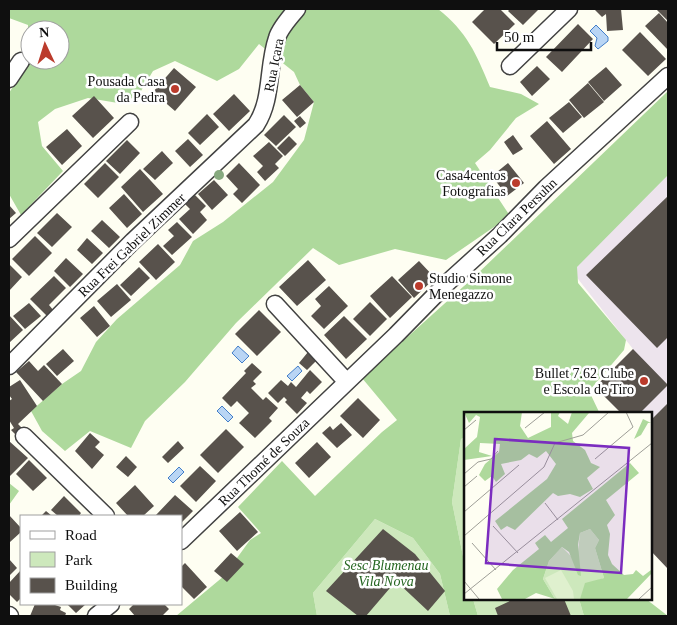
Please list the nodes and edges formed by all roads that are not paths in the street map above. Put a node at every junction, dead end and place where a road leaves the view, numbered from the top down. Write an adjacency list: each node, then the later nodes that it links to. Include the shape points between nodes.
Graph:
1 (297, 9): 8 (street, Rua Içara, via 277,36 267,99 263,115)
2 (569, 9): 4 (street)
3 (20, 62): 6 (street)
4 (510, 66)
5 (668, 76): 12 (street, Rua Clara Persuhn, via 546,188)
6 (9, 79)
7 (130, 122): 9 (street)
8 (256, 125): 11 (street, Rua Frei Gabriel Zimmer)
9 (9, 239)
10 (275, 304): 12 (street)
11 (9, 366)
12 (346, 381): 15 (street, Rua Thomé de Souza)
13 (24, 436): 14 (street)
14 (105, 515)
15 (182, 540)
16 (110, 605): 17 (street)
17 (96, 616)

